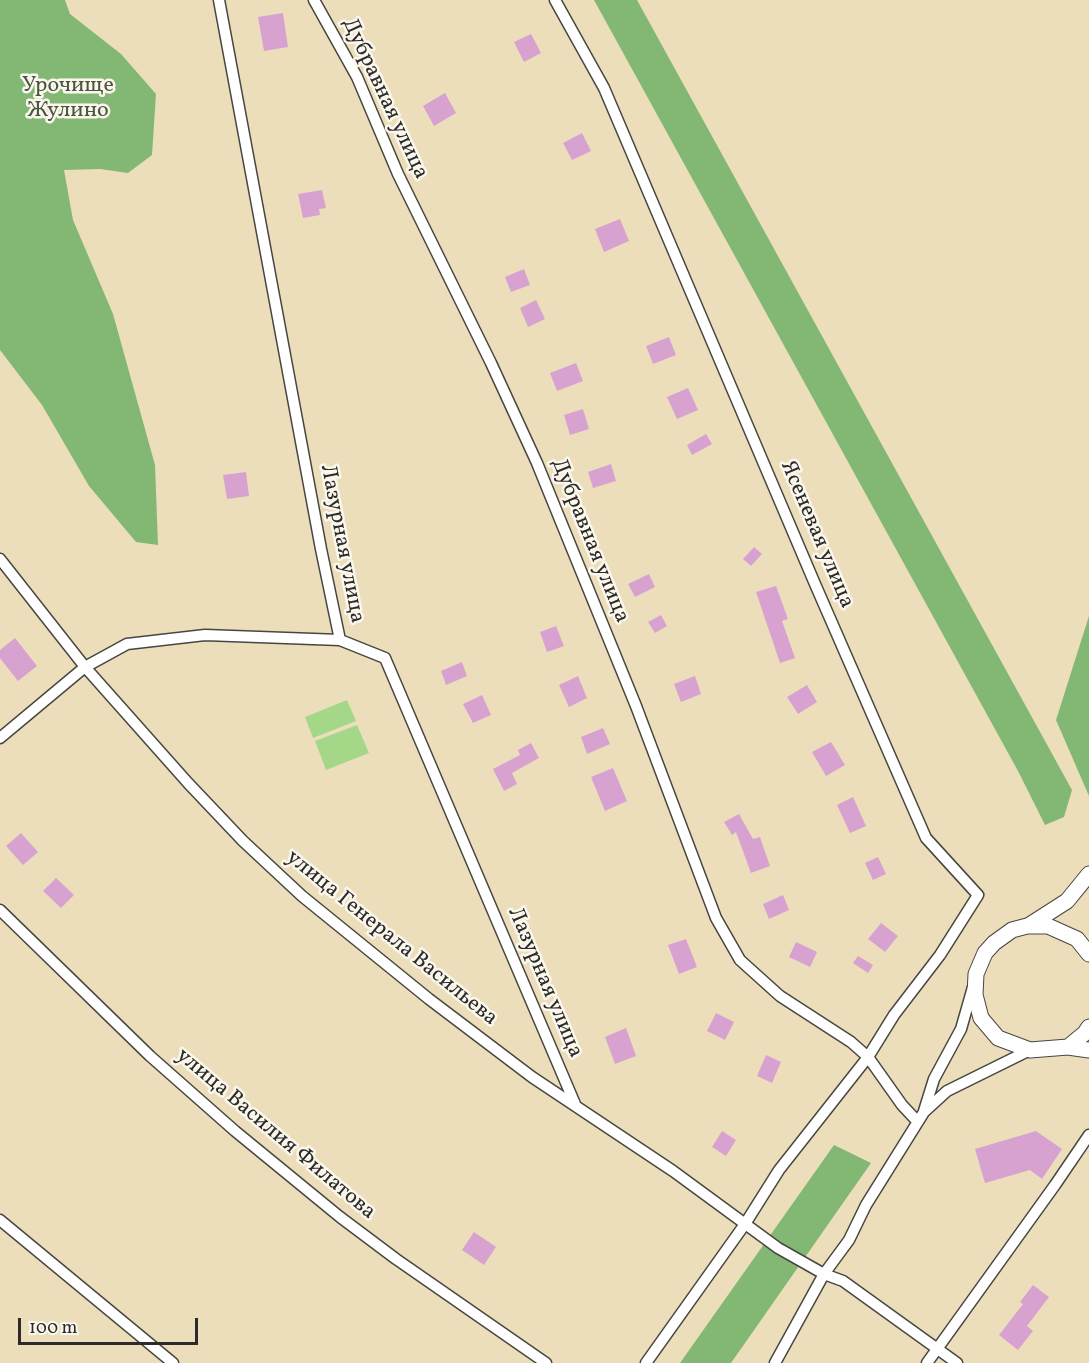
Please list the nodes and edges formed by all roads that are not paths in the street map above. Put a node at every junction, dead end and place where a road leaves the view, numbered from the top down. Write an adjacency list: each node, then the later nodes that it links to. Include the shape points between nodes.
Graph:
1 (219, 0): 5 (street, Лазурная улица)
2 (314, 0): 17 (street, Дубравная улица, via 357,77 398,174 537,463 636,706 716,918 748,967 780,996)
3 (555, 0): 17 (street, Ясеневая улица, via 604,88 926,838 978,895)
4 (0, 559): 6 (street, улица Генерала Васильева)
5 (340, 640): 6 (street, via 205,635 127,644); 18 (street, Лазурная улица, via 385,658)
6 (85, 667): 7 (street); 18 (street, улица Генерала Васильева, via 243,842 302,896 438,1006)
7 (0, 738)
8 (1089, 874): 10 (main road, via 1067,901)
9 (0, 910): 26 (street, улица Василия Филатова, via 150,1056 235,1131 396,1259)
10 (1027, 927): 11 (main road, via 1048,926 1077,939); 12 (main road, via 1012,930 994,943)
11 (1089, 954)
12 (976, 974): 15 (main road, via 975,995 981,1018 998,1038); 19 (street, via 961,1029 934,1079)
13 (1089, 1027): 14 (main road)
14 (1068, 1047): 15 (main road); 16 (main road)
15 (1030, 1050): 19 (street, via 947,1090)
16 (1089, 1050)
17 (868, 1057): 19 (street, Дубравная улица, via 902,1105); 22 (street, via 780,1170)
18 (576, 1105): 22 (street, улица Генерала Васильева)
19 (920, 1116): 23 (street, via 849,1240)
20 (1089, 1135): 24 (street)
21 (0, 1220): 25 (street)
22 (745, 1224): 23 (street, улица Генерала Васильева); 27 (street)
23 (824, 1274): 24 (street, улица Генерала Васильева, via 843,1281); 28 (street)
24 (937, 1349): 29 (street); 30 (street, улица Генерала Васильева)
25 (173, 1363)
26 (546, 1363)
27 (646, 1363)
28 (775, 1363)
29 (927, 1363)
30 (957, 1363)

